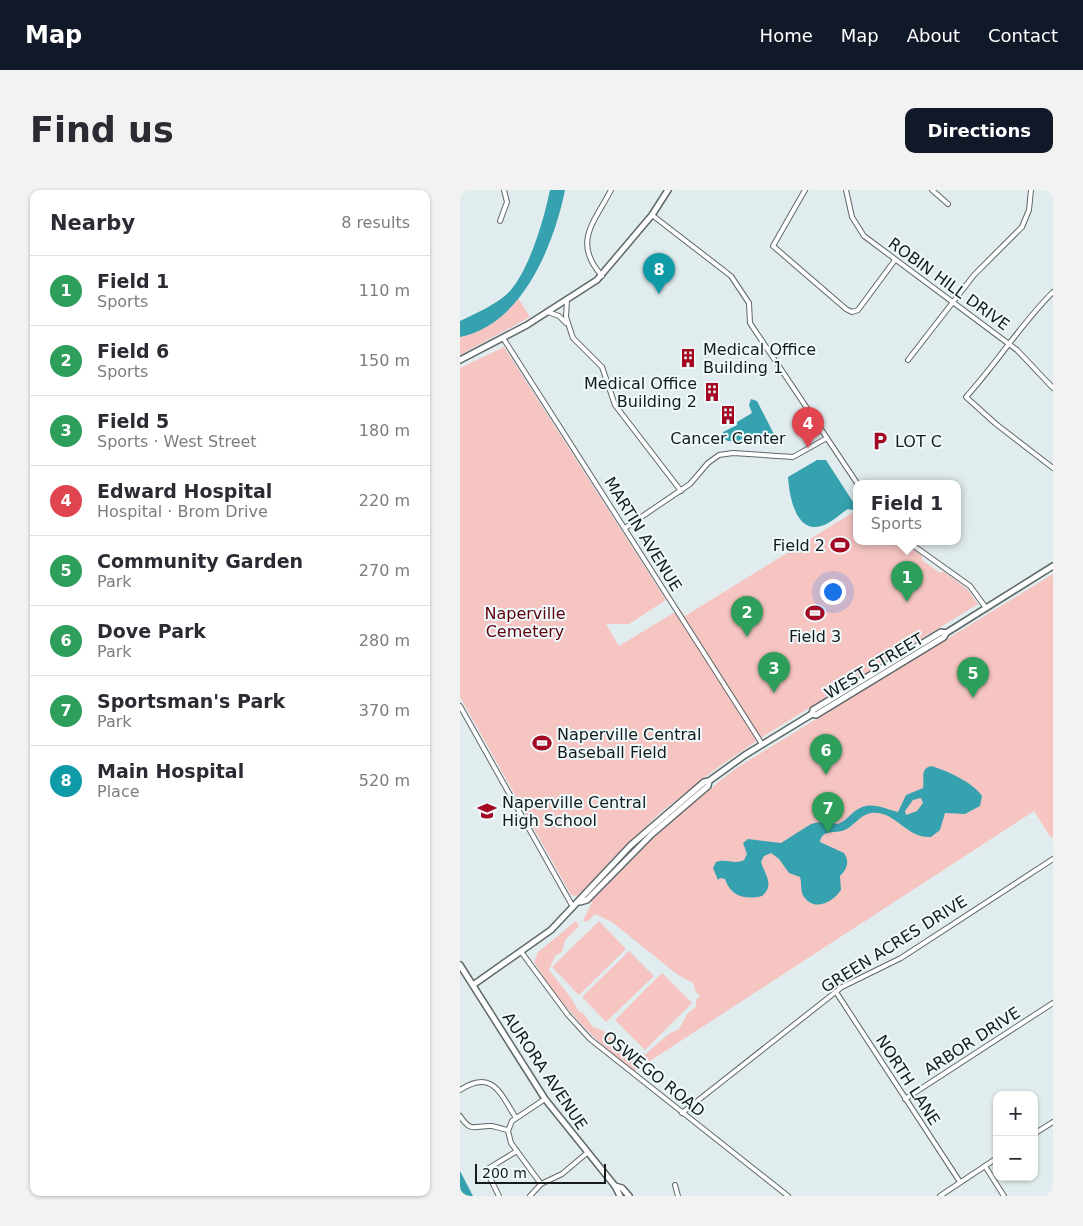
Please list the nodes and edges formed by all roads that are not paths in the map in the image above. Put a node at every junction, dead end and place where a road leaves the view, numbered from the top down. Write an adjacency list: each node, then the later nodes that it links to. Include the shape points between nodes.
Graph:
1 (504, 190): 10 (street, via 506,202)
2 (611, 190): 12 (street, via 585,244)
3 (668, 190): 9 (street)
4 (805, 190): 11 (street, via 773,246 846,309 858,310)
5 (846, 190): 11 (street, ROBIN HILL DRIVE, via 852,217 860,231)
6 (932, 190): 8 (street)
7 (1031, 190): 15 (street, via 1030,210 1022,227 974,275)
8 (948, 204)
9 (652, 216): 12 (street); 23 (street, via 731,276 750,303 750,322)
10 (500, 220)
11 (895, 260): 15 (street, ROBIN HILL DRIVE)
12 (602, 276): 14 (street)
13 (1052, 294): 19 (street)
14 (567, 300): 16 (street); 17 (street)
15 (952, 303): 19 (street, ROBIN HILL DRIVE); 21 (street)
16 (548, 312): 17 (street, via 559,316); 18 (street)
17 (567, 325): 26 (street, via 577,343 603,369 615,405)
18 (503, 338): 20 (street); 27 (street, MARTIN AVENUE)
19 (1008, 344): 22 (street, ROBIN HILL DRIVE, via 1024,355 1040,377); 24 (street, via 986,376 966,397)
20 (460, 360)
21 (908, 360)
22 (1053, 388)
23 (827, 438): 25 (street); 26 (street, via 792,457 719,455)
24 (1053, 468)
25 (855, 480)
26 (681, 491): 27 (street)
27 (625, 528): 32 (street, MARTIN AVENUE)
28 (913, 545): 30 (street, via 970,586)
29 (1053, 566): 30 (street, WEST STREET)
30 (986, 608): 32 (street, WEST STREET, via 946,633 941,632)
31 (460, 706): 34 (street)
32 (762, 744): 34 (street, WEST STREET, via 709,781 708,786)
33 (1053, 859): 38 (street, GREEN ACRES DRIVE, via 901,958)
34 (574, 908): 35 (street, WEST STREET)
35 (522, 953): 37 (street, WEST STREET); 43 (street, OSWEGO ROAD, via 586,1034)
36 (460, 965): 37 (street, AURORA AVENUE)
37 (473, 985): 41 (street, AURORA AVENUE)
38 (836, 992): 42 (street, NORTH LANE); 43 (street, GREEN ACRES DRIVE)
39 (1053, 1003): 42 (street, ARBOR DRIVE)
40 (460, 1090): 45 (street, via 474,1082 483,1081 494,1086)
41 (545, 1099): 45 (street); 50 (street, AURORA AVENUE)
42 (905, 1099): 53 (street, NORTH LANE)
43 (682, 1114): 62 (street, OSWEGO ROAD)
44 (460, 1116): 47 (street, via 473,1128 492,1126)
45 (516, 1118): 47 (street)
46 (1053, 1122): 48 (street)
47 (508, 1130): 49 (street, via 509,1140)
48 (1038, 1131)
49 (517, 1151): 54 (street); 57 (street, via 489,1168 488,1174)
50 (587, 1153): 54 (street, via 562,1174); 56 (street, AURORA AVENUE)
51 (993, 1161): 52 (street)
52 (985, 1166): 53 (street); 64 (street)
53 (960, 1182): 63 (street)
54 (541, 1184): 58 (street)
55 (675, 1185): 61 (street)
56 (615, 1186): 59 (street, AURORA AVENUE); 60 (street, AURORA AVENUE, via 622,1188)
57 (499, 1196)
58 (530, 1196)
59 (620, 1196)
60 (628, 1196)
61 (678, 1196)
62 (788, 1196)
63 (940, 1196)
64 (1004, 1196)

